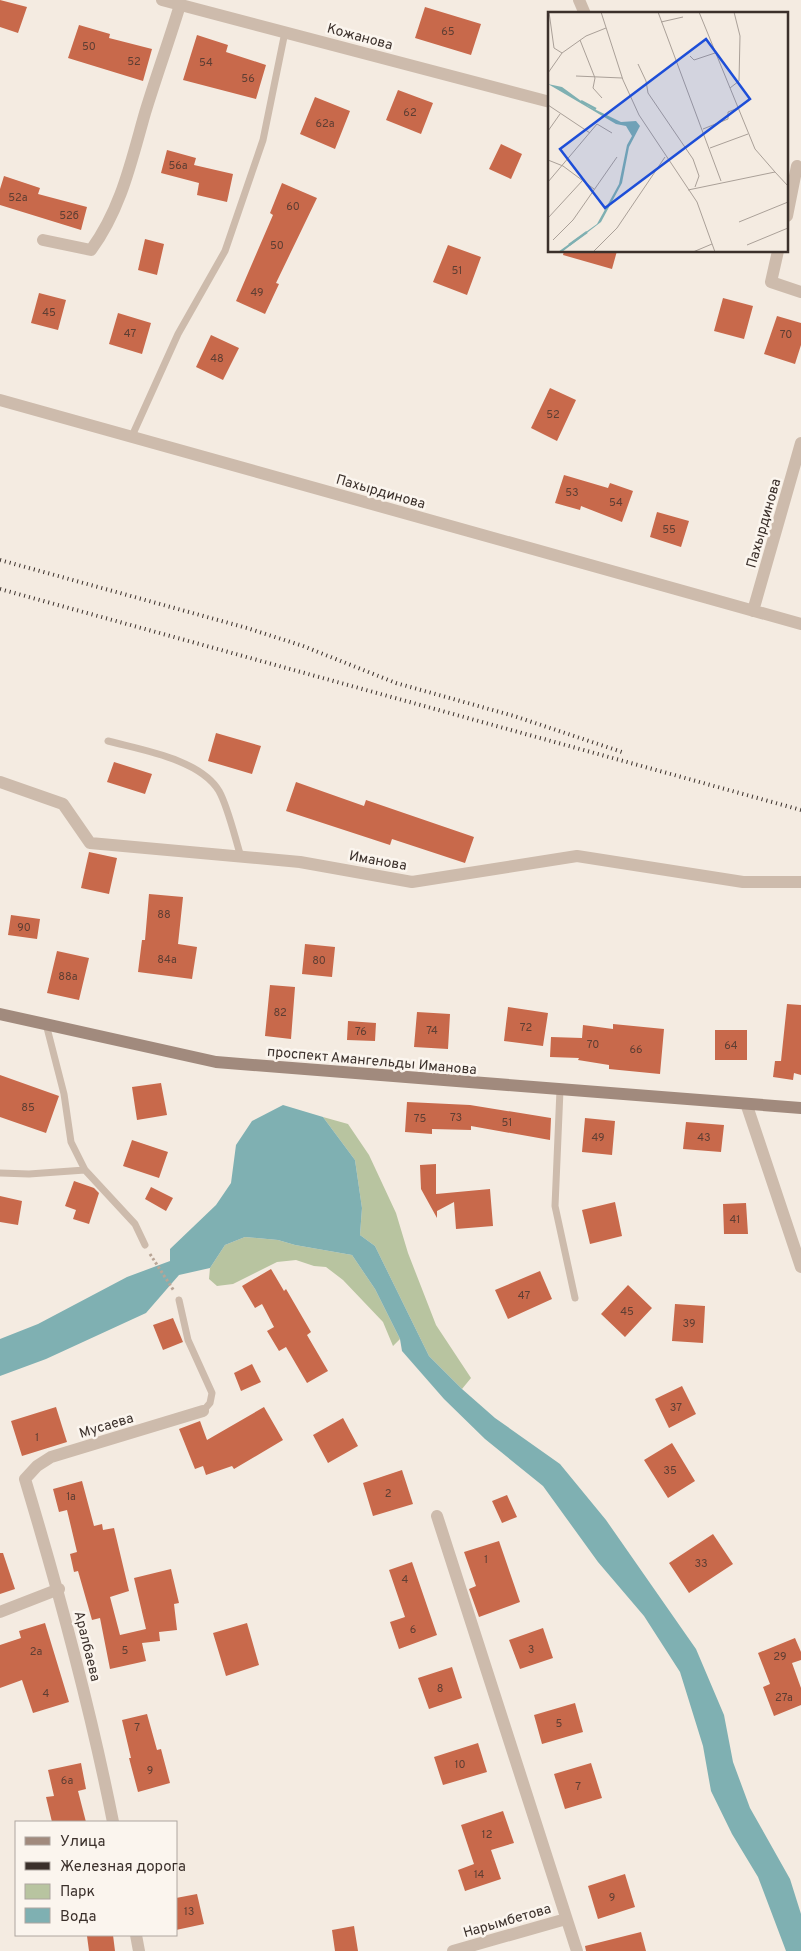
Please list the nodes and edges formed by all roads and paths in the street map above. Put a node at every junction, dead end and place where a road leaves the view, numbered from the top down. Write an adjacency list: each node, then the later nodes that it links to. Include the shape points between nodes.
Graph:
1 (162, 0): 3 (street, Кожанова)
2 (579, 0): 4 (street)
3 (180, 5): 5 (street, Кожанова); 9 (street, via 130,168 102,235 91,250)
4 (584, 12)
5 (286, 32): 6 (street, Кожанова); 13 (lane, via 263,140 225,251 178,334)
6 (548, 101)
7 (795, 166): 8 (street)
8 (788, 210)
9 (43, 240)
10 (778, 252): 11 (street, via 771,282)
11 (801, 292)
12 (0, 400): 13 (street, Пахырдинова)
13 (132, 436): 15 (street, Пахырдинова)
14 (801, 443): 15 (street, Пахырдинова)
15 (753, 610): 16 (street, Пахырдинова)
16 (801, 624)
17 (108, 741): 19 (lane, via 185,763 202,774 218,790)
18 (0, 782): 19 (street, Иманова, via 63,804 90,843)
19 (242, 857): 20 (street, Иманова, via 300,862 412,882 577,856 743,882)
20 (801, 882)
21 (0, 1014): 22 (main road, проспект Амангельды Иманова)
22 (46, 1024): 23 (main road, проспект Амангельды Иманова, via 216,1062); 26 (lane, via 64,1094 71,1142)
23 (560, 1090): 24 (main road, проспект Амангельды Иманова); 30 (lane, via 555,1206)
24 (747, 1106): 25 (main road); 29 (street)
25 (801, 1108)
26 (85, 1170): 27 (lane, via 29,1174); 28 (lane, via 135,1224)
27 (0, 1172)
28 (145, 1245): 31 (path)
29 (801, 1267)
30 (575, 1298)
31 (180, 1300): 32 (lane, via 188,1340 212,1393)
32 (203, 1411): 33 (street, Мусаева, via 51,1457)
33 (25, 1479): 35 (street, Аралбаева)
34 (437, 1516): 38 (street)
35 (58, 1589): 36 (street); 37 (street, Аралбаева, via 102,1763)
36 (0, 1612)
37 (113, 1821)
38 (566, 1919): 41 (street, Нарымбетова); 42 (street, Нарымбетова)
39 (136, 1936): 40 (street)
40 (139, 1951)
41 (453, 1951)
42 (577, 1951)

